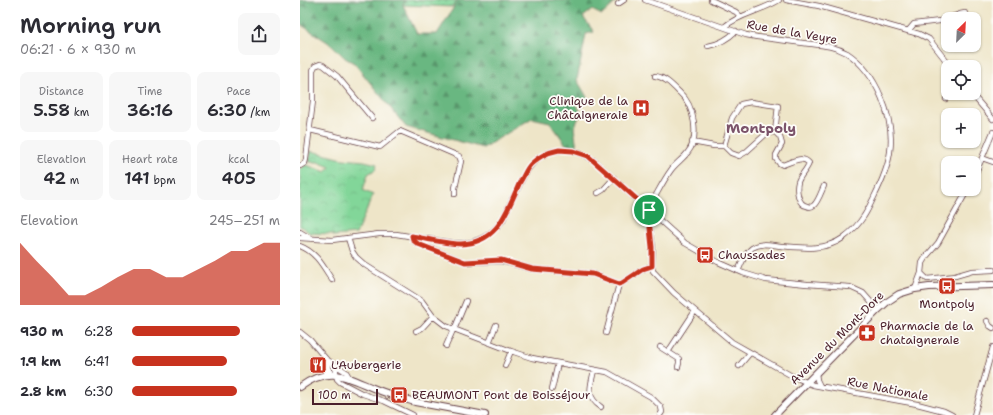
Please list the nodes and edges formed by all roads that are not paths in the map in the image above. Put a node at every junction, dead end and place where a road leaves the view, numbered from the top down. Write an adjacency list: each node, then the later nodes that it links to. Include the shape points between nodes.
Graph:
1 (624, 0): 6 (street)
2 (645, 0): 9 (street, Rue de la Veyre)
3 (711, 0): 7 (street)
4 (779, 0): 7 (street)
5 (786, 0): 10 (street, via 819,6)
6 (618, 4)
7 (741, 17): 9 (street)
8 (941, 21): 10 (street, via 914,24)
9 (724, 27): 11 (street, Rue de la Veyre)
10 (908, 31): 13 (street, via 929,39)
11 (736, 32): 12 (street, via 731,37); 40 (street, Rue de la Veyre, via 832,47 846,53 862,65 876,85 886,110 891,137 888,165 882,180 864,216 851,232 830,245 810,248 758,245 745,256)
12 (708, 46)
13 (946, 60)
14 (655, 76): 21 (street, via 667,81 688,102 694,123)
15 (977, 100): 17 (street)
16 (372, 118): 18 (street, via 337,76 318,64 313,70)
17 (993, 119)
18 (310, 130): 25 (street, via 306,162); 29 (street, via 380,147 400,132 456,154 461,161)
19 (774, 132): 22 (street, via 767,133 739,156); 22 (street, via 778,106 750,102 741,104 732,118); 27 (street, via 780,137 782,144 776,155 779,163 783,165 801,159 809,162 798,182 798,198 802,204 808,207 814,205)
20 (993, 132): 23 (street)
21 (692, 142): 22 (street); 31 (street, via 689,151 668,174)
22 (724, 146)
23 (982, 158): 24 (street)
24 (993, 162)
25 (300, 166)
26 (614, 178): 28 (street); 31 (street); 33 (street, via 583,154 568,150 554,151 539,158 528,168 503,220 483,238 461,244)
27 (824, 186)
28 (598, 193)
29 (455, 194)
30 (964, 196): 41 (street, via 938,244 922,262)
31 (649, 210): 38 (street); 40 (street, via 686,243)
32 (300, 232): 35 (street)
33 (412, 236): 36 (street, via 388,234); 44 (street, via 415,242 465,262 501,260 532,269 593,274)
34 (300, 238): 35 (street)
35 (310, 238): 36 (street)
36 (348, 238): 51 (street, via 356,257 422,301)
37 (300, 246): 42 (street, via 318,257)
38 (652, 266): 44 (street); 50 (street, Rue Nationale, via 674,293)
39 (993, 270): 43 (street, via 972,271)
40 (738, 271): 49 (street, via 774,281 850,287 863,294)
41 (921, 273): 43 (street); 47 (street)
42 (332, 280)
43 (928, 280): 46 (street)
44 (619, 284): 58 (street)
45 (993, 285): 46 (main road, Avenue du Mont-Dore)
46 (929, 287): 47 (main road, Avenue du Mont-Dore)
47 (916, 289): 49 (main road, Avenue du Mont-Dore, via 899,294)
48 (466, 301): 55 (street)
49 (878, 310): 73 (main road, Avenue du Mont-Dore)
50 (695, 311): 64 (street); 65 (street, Rue Nationale, via 732,342)
51 (433, 316): 55 (street); 56 (street)
52 (987, 321): 54 (street)
53 (496, 326): 59 (street)
54 (993, 328)
55 (454, 330): 59 (street); 60 (street)
56 (416, 331)
57 (300, 332): 66 (street)
58 (606, 333)
59 (489, 343): 63 (street)
60 (446, 346)
61 (660, 347): 64 (street)
62 (993, 347): 86 (street)
63 (511, 351): 67 (street); 69 (street)
64 (668, 352): 71 (street, via 679,359)
65 (750, 353): 70 (street); 76 (street, Rue Nationale)
66 (326, 359): 68 (street); 74 (street, via 326,367)
67 (558, 363): 72 (street); 79 (street)
68 (335, 365): 74 (street); 75 (street)
69 (505, 366)
70 (739, 366)
71 (678, 367)
72 (594, 370): 80 (street, via 590,394); 83 (street, via 614,375 651,397 661,407)
73 (816, 373): 76 (main road, Avenue du Mont-Dore); 77 (street)
74 (331, 375): 75 (main road); 78 (main road, via 313,379); 81 (street, via 363,394)
75 (349, 377): 82 (main road, via 404,399)
76 (807, 382): 77 (street, Rue Nationale); 84 (main road, Avenue du Mont-Dore)
77 (820, 386): 85 (street, Rue Nationale, via 917,404)
78 (300, 387)
79 (552, 389)
80 (601, 407)
81 (413, 415)
82 (485, 415)
83 (660, 415)
84 (775, 415)
85 (952, 415)
86 (974, 415)

